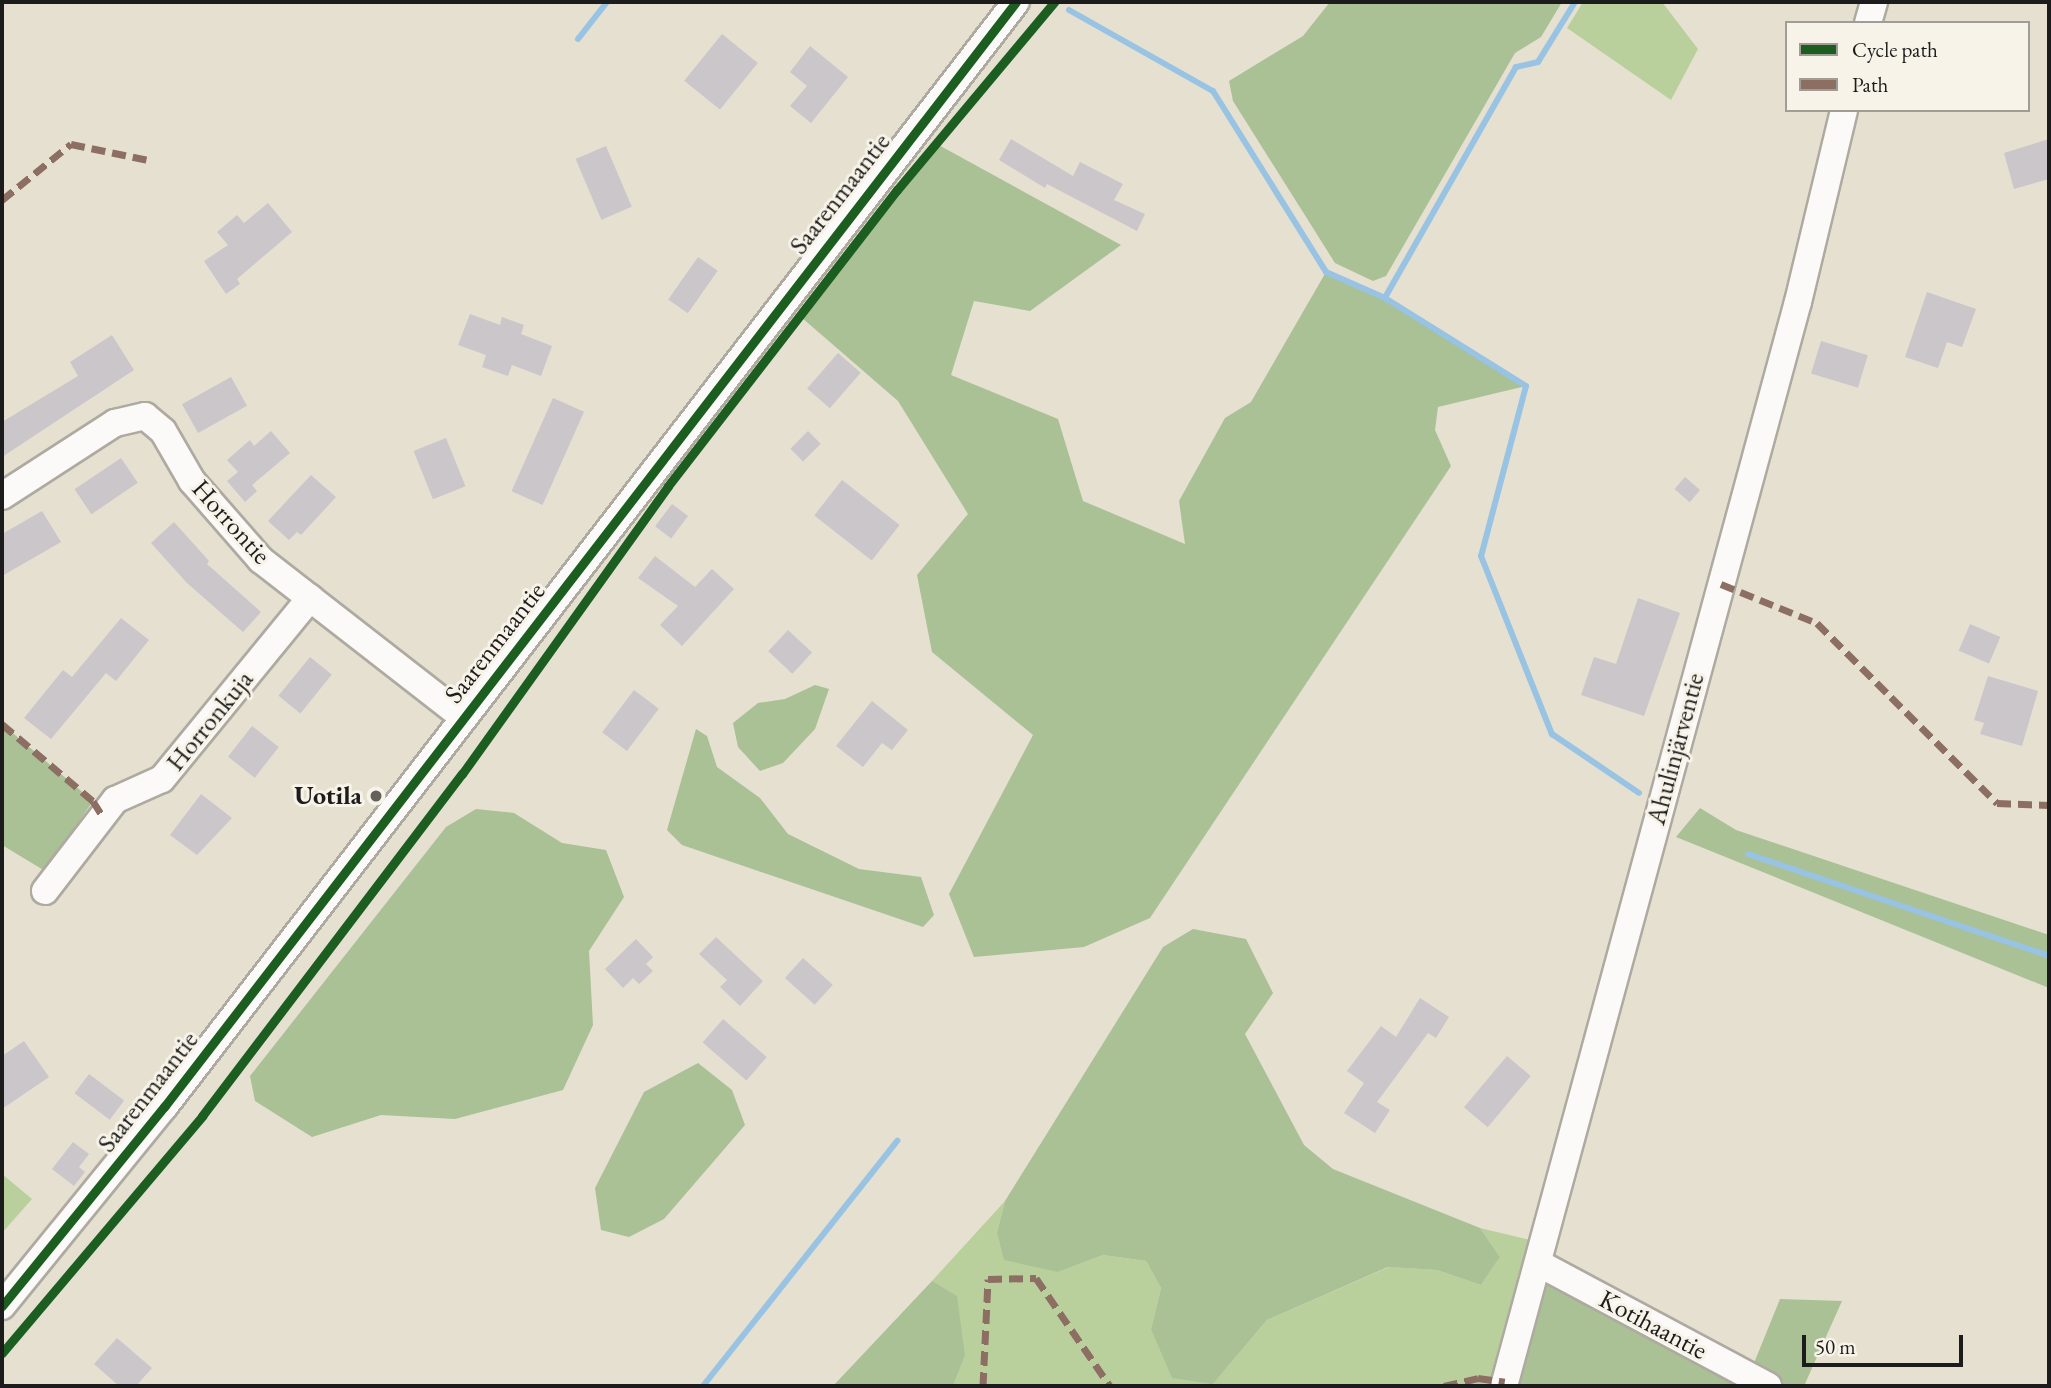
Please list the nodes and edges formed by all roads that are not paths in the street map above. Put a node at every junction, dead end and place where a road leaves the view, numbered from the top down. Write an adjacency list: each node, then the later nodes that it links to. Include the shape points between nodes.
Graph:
1 (1016, 2): 7 (street, Saarenmaantie)
2 (1874, 2): 3 (street)
3 (1869, 21)
4 (1844, 112): 9 (street, Ahulinjärventie, via 1798,302)
5 (2, 496): 6 (street, Horrontie, via 115,423 145,416 163,431 192,481 261,560)
6 (310, 598): 7 (street, Horrontie); 8 (street, Horronkuja, via 162,779 115,800)
7 (464, 718): 10 (street, Saarenmaantie, via 93,1197)
8 (45, 891)
9 (1538, 1263): 11 (street, Ahulinjärventie); 12 (street, Kotihaantie)
10 (2, 1306)
11 (1504, 1386)
12 (1768, 1386)

